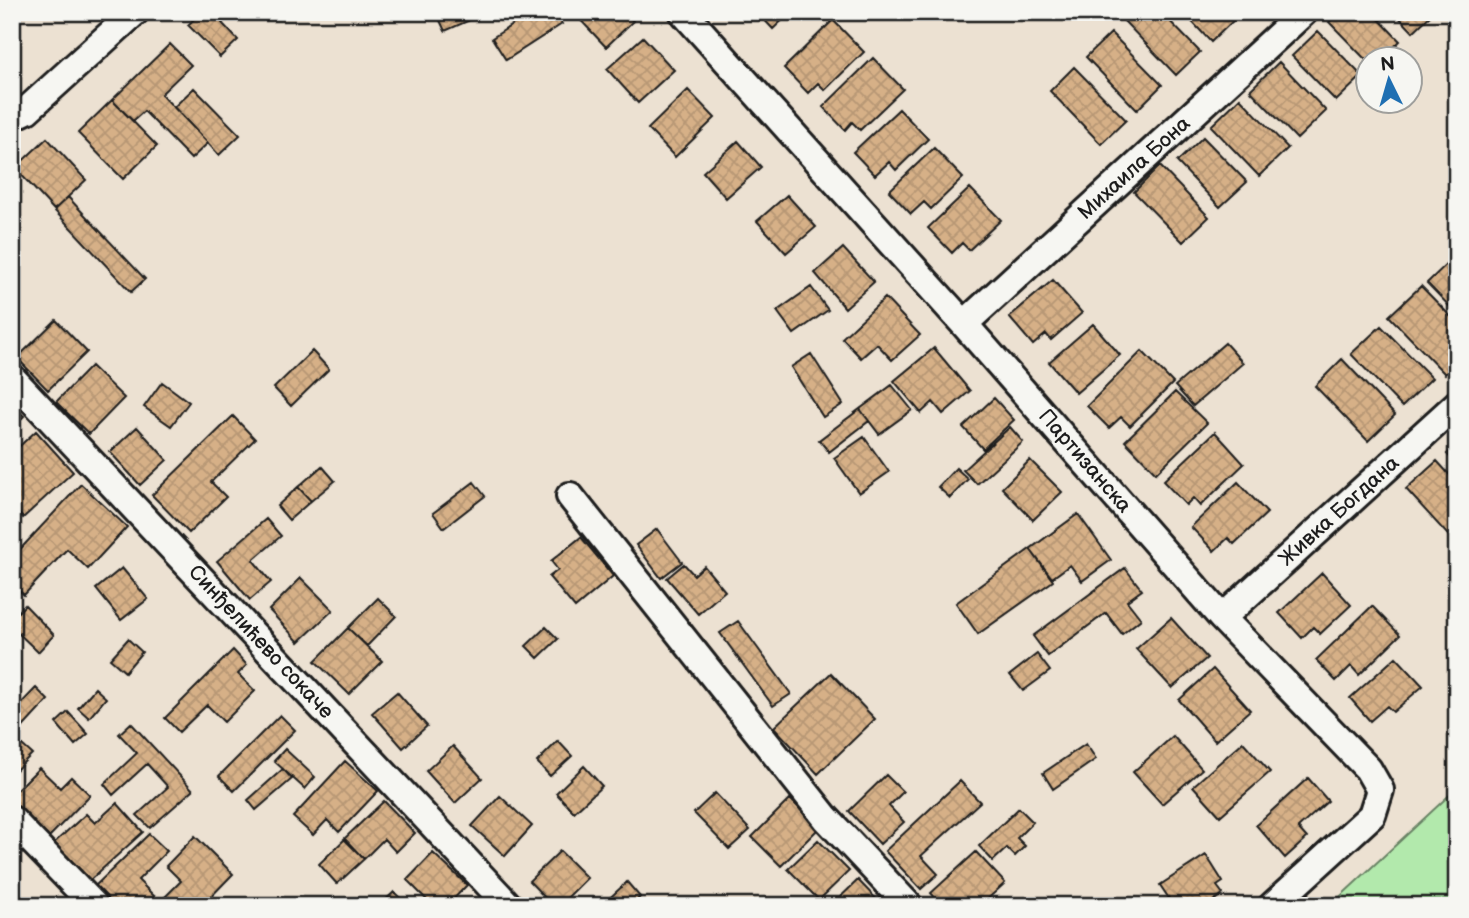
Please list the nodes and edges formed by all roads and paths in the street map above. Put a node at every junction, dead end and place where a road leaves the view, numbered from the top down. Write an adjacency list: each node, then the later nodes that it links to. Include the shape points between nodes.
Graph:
1 (135, 12): 4 (street, via 27,110)
2 (683, 12): 5 (street, Партизанска)
3 (1304, 12): 5 (street, Михаила Бона)
4 (12, 117)
5 (964, 324): 9 (street, Партизанска)
6 (12, 377): 12 (street, Синђелићево сокаче)
7 (1457, 404): 9 (street, Живка Богдана)
8 (569, 496): 13 (street, via 826,818)
9 (1222, 618): 14 (street, Партизанска, via 1368,769 1380,790 1372,815)
10 (12, 820): 11 (street)
11 (95, 906)
12 (509, 906)
13 (909, 906)
14 (1272, 906)

